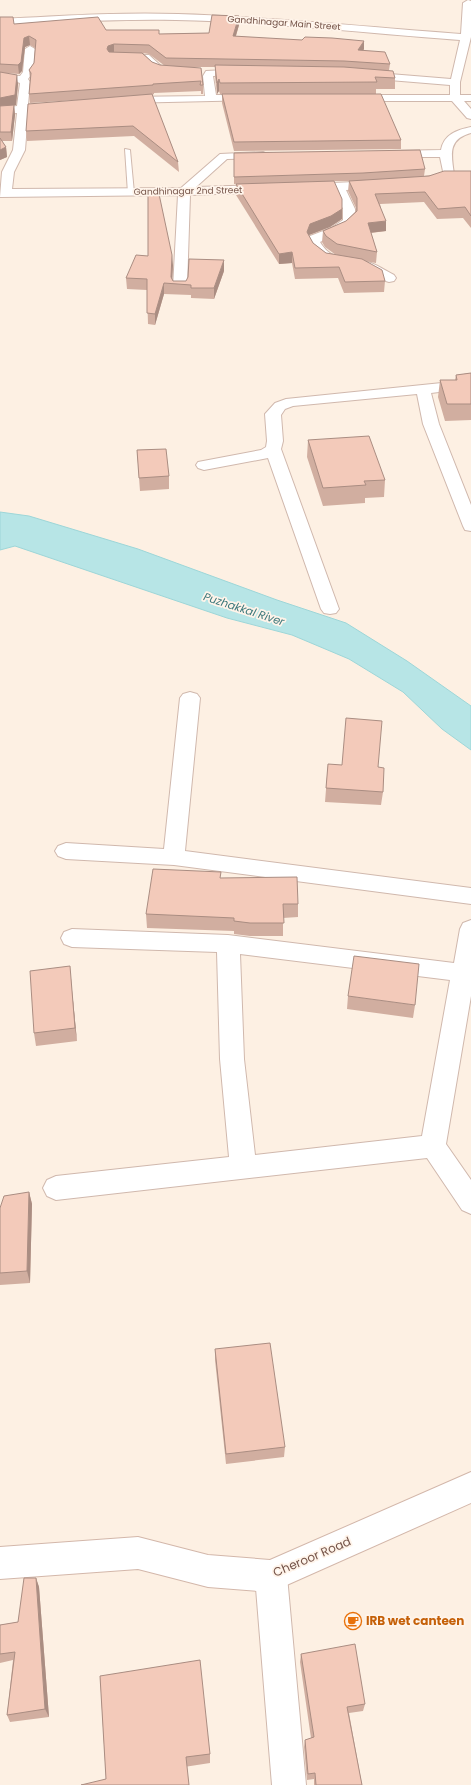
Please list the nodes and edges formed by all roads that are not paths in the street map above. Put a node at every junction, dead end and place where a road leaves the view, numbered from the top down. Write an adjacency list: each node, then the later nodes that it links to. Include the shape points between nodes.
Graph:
1 (468, 3): 3 (street)
2 (0, 22): 3 (street, Gandhinagar Main Street, via 88,17 182,17)
3 (466, 37): 4 (street)
4 (467, 48): 12 (street)
5 (30, 49): 11 (street, via 28,72)
6 (114, 57): 8 (street, via 145,58 165,71)
7 (255, 72): 8 (street)
8 (210, 73): 17 (street, via 208,76)
9 (351, 74): 12 (street)
10 (0, 77): 11 (street)
11 (22, 80): 20 (street, via 25,82)
12 (455, 82): 15 (street)
13 (343, 91): 15 (street, via 344,98)
14 (267, 98): 17 (street)
15 (455, 98): 16 (street); 22 (street)
16 (471, 98)
17 (211, 99): 18 (street)
18 (114, 101)
19 (69, 105): 20 (street)
20 (23, 109): 21 (street); 24 (street)
21 (0, 111)
22 (471, 116)
23 (471, 130): 27 (street, via 454,136)
24 (19, 150): 26 (street); 38 (street, via 8,172)
25 (127, 150): 39 (lane)
26 (6, 151)
27 (444, 153): 28 (street); 30 (street)
28 (381, 154)
29 (271, 155): 37 (street, via 224,156)
30 (448, 174): 31 (street); 32 (street)
31 (463, 174)
32 (434, 179)
33 (392, 184): 34 (street)
34 (338, 187): 35 (street); 40 (street, via 348,210 349,220 338,230 314,239 318,251 325,258 367,266)
35 (297, 188)
36 (276, 189): 37 (street, Gandhinagar 2nd Street)
37 (184, 192): 39 (street, Gandhinagar 2nd Street); 41 (street)
38 (3, 193): 39 (street, Gandhinagar 2nd Street)
39 (131, 193)
40 (389, 278)
41 (180, 288)
42 (471, 384): 43 (street)
43 (423, 389): 44 (street, via 291,402 280,406 273,414); 46 (street, via 431,424)
44 (273, 449): 45 (street, via 266,454); 47 (street)
45 (204, 465)
46 (471, 526)
47 (330, 608)
48 (190, 698): 50 (street)
49 (66, 851): 50 (street)
50 (174, 857): 51 (street)
51 (471, 896)
52 (471, 929): 55 (street)
53 (72, 938): 54 (street)
54 (228, 944): 55 (street); 57 (street, via 232,1059)
55 (464, 973): 56 (street)
56 (433, 1146): 57 (street); 59 (street)
57 (243, 1167): 58 (street)
58 (56, 1188)
59 (471, 1202)
60 (471, 1487): 62 (street, Cheroor Road)
61 (0, 1563): 62 (street, Cheroor Road, via 138,1553 208,1571)
62 (271, 1576): 63 (street)
63 (289, 1785)

